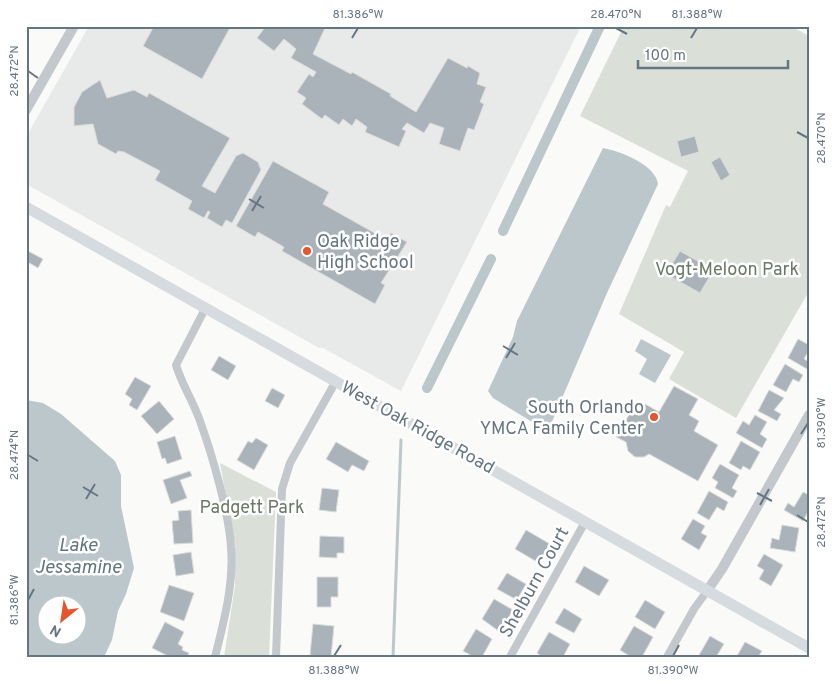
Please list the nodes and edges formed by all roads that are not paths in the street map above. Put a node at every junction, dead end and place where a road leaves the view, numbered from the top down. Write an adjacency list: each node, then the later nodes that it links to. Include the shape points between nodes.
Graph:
1 (74, 26): 2 (street)
2 (26, 110)
3 (26, 207): 4 (main road, West Oak Ridge Road)
4 (205, 309): 5 (main road, West Oak Ridge Road); 10 (street, via 176,365 200,420 231,547 230,590)
5 (336, 381): 7 (main road, West Oak Ridge Road); 11 (street, via 290,463 282,489)
6 (809, 415): 8 (street)
7 (585, 522): 8 (main road, West Oak Ridge Road); 12 (street, Shelburn Court)
8 (707, 590): 9 (main road, West Oak Ridge Road); 13 (street)
9 (809, 648)
10 (215, 657)
11 (276, 657)
12 (510, 657)
13 (667, 657)

